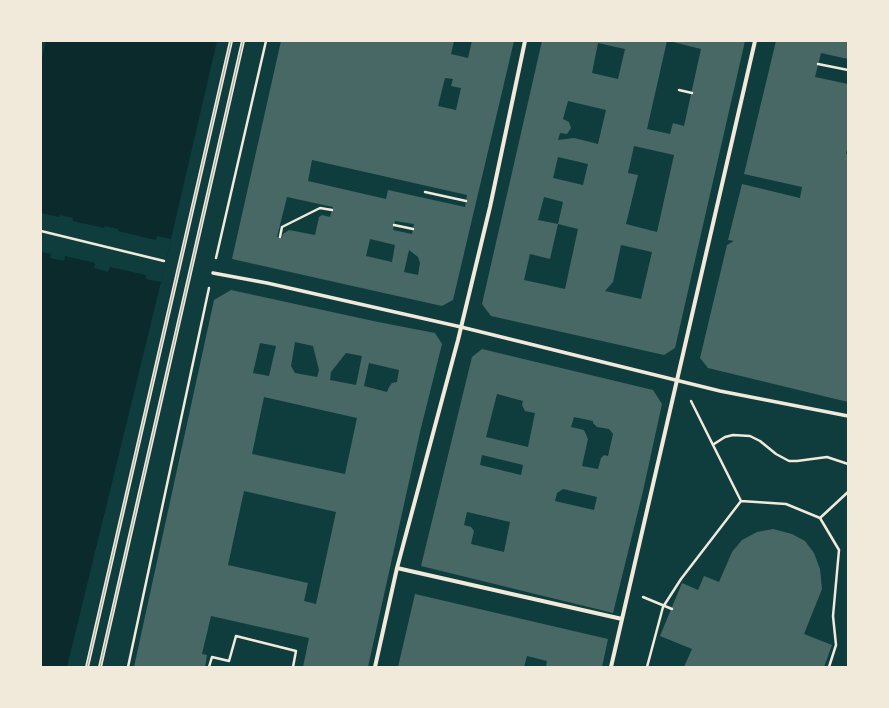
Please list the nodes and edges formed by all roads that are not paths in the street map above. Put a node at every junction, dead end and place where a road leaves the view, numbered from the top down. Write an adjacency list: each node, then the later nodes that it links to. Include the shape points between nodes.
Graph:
1 (231, 41): 11 (street)
2 (243, 41): 12 (street)
3 (525, 41): 6 (street)
4 (755, 41): 7 (street)
5 (213, 272): 6 (street)
6 (461, 328): 7 (street); 9 (street)
7 (677, 380): 8 (street); 10 (street)
8 (848, 416)
9 (397, 568): 10 (street); 13 (street)
10 (622, 619): 14 (street)
11 (87, 667)
12 (100, 667)
13 (375, 667)
14 (611, 667)

